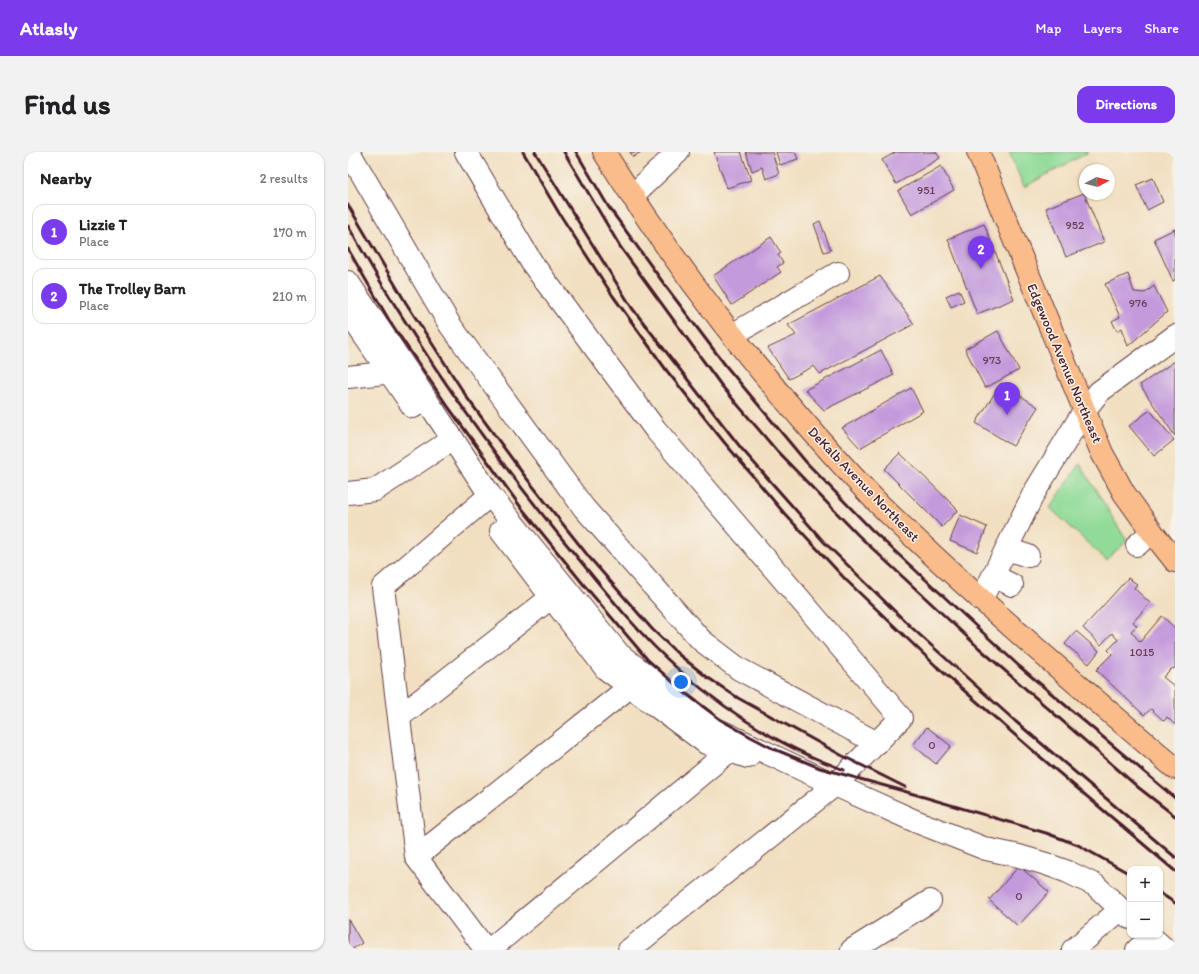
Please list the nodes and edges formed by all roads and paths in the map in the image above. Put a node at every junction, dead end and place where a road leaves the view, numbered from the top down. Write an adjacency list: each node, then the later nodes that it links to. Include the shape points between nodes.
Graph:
1 (349, 152): 25 (street, via 450,325 584,508 701,640 739,668)
2 (466, 152): 25 (street, via 532,263 655,429 901,718)
3 (604, 152): 6 (main road, DeKalb Avenue Northeast)
4 (678, 152): 6 (street)
5 (978, 152): 14 (main road, Edgewood Avenue Northeast)
6 (632, 196): 10 (main road, DeKalb Avenue Northeast)
7 (838, 273): 10 (street)
8 (348, 282): 12 (street)
9 (348, 312): 12 (street)
10 (732, 335): 22 (main road, DeKalb Avenue Northeast, via 869,494)
11 (1175, 336): 14 (street, via 1100,392)
12 (398, 372): 13 (street); 15 (street)
13 (348, 377)
14 (1084, 411): 18 (street, via 1034,493); 20 (main road, Edgewood Avenue Northeast, via 1144,538)
15 (447, 443): 16 (street, via 375,490); 17 (street)
16 (348, 493)
17 (485, 500): 21 (street); 24 (street, via 383,587)
18 (1007, 549): 19 (street); 22 (street, via 1003,580)
19 (1028, 556)
20 (1175, 561)
21 (558, 592): 23 (street, via 606,668); 24 (street)
22 (982, 600): 27 (main road, DeKalb Avenue Northeast)
23 (638, 681): 26 (street, via 706,743); 29 (street)
24 (400, 717): 29 (street)
25 (877, 743): 28 (street)
26 (736, 746): 28 (street); 32 (street)
27 (1175, 768)
28 (834, 785): 31 (street, via 986,849 1033,860 1068,872 1095,885); 33 (street)
29 (416, 857): 32 (street)
30 (930, 901): 34 (street)
31 (1125, 914): 35 (street)
32 (488, 950)
33 (629, 950)
34 (852, 950)
35 (1073, 950)

